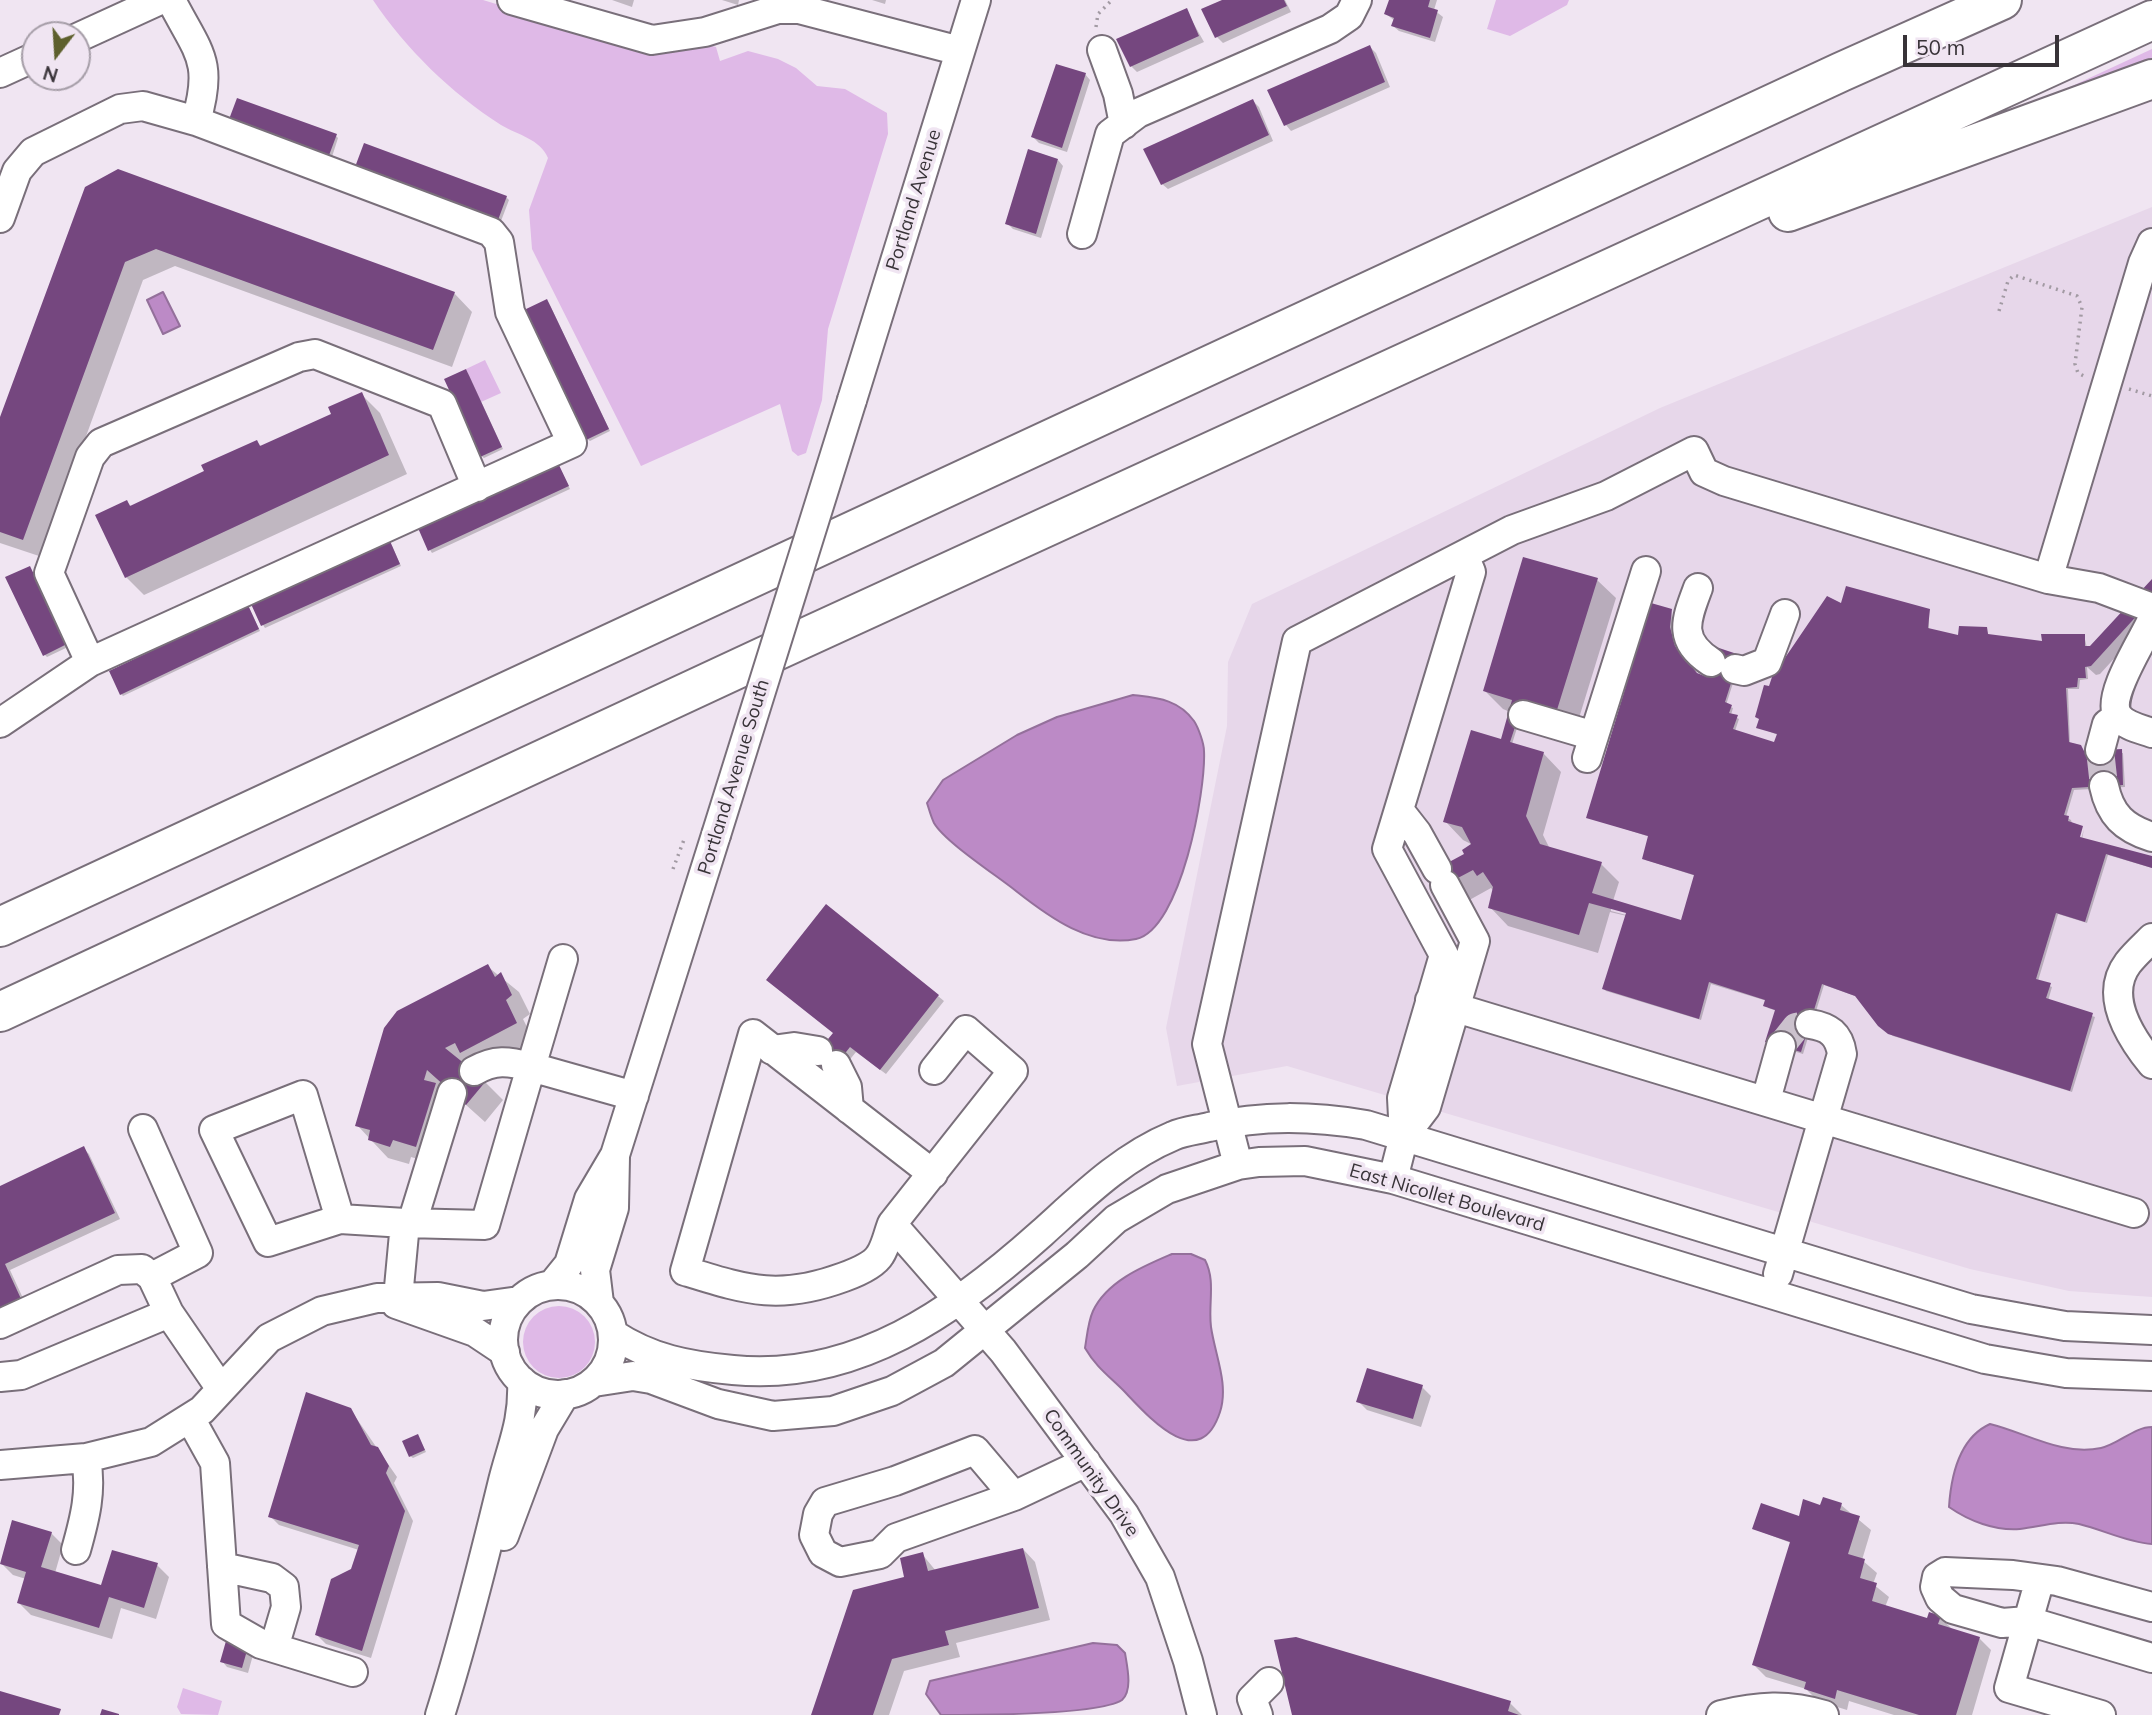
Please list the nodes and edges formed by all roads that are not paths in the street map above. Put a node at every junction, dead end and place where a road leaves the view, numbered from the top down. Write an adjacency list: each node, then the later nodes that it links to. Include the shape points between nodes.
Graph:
1 (159, 0): 9 (street)
2 (171, 0): 16 (street, via 206,73)
3 (512, 0): 11 (street, via 652,40 705,32 778,9 799,9)
4 (976, 0): 11 (street, Portland Avenue)
5 (1357, 0): 17 (street, via 1349,16 1331,29 1138,113)
6 (1969, 0): 13 (highway)
7 (2002, 0): 13 (highway)
8 (2152, 20): 21 (highway)
9 (91, 32)
10 (1102, 50): 17 (street)
11 (960, 51): 22 (street, Portland Avenue)
12 (21, 63): 14 (street)
13 (1841, 72): 40 (highway)
14 (0, 73)
15 (2152, 79): 21 (highway)
16 (197, 121): 18 (street, via 143,106 120,109 33,152 18,171); 23 (street, via 491,232 499,242 510,312 572,443)
17 (1124, 124): 19 (street, via 1110,134)
18 (0, 218)
19 (1082, 234)
20 (2152, 243): 26 (street)
21 (1530, 306): 44 (highway)
22 (852, 400): 53 (street, Portland Avenue South, bridge)
23 (477, 486): 31 (street); 31 (street, via 442,404 315,354 299,356 102,443 90,457 49,573)
24 (1464, 555): 26 (street, via 1513,530 1606,496 1694,452 1704,472 1724,481); 38 (street, via 1471,572); 57 (street, via 1297,641 1207,1044)
25 (1646, 571): 32 (street, via 1590,747)
26 (2048, 579): 28 (street, via 2099,588)
27 (1698, 588): 29 (street, via 1686,620 1688,633 1692,645 1723,665 1744,671 1767,662)
28 (2152, 608)
29 (1785, 614)
30 (2152, 620): 33 (street, via 2128,666 2115,703)
31 (90, 662): 34 (street)
32 (1523, 715)
33 (2118, 716): 35 (street); 36 (street, via 2107,724)
34 (0, 723)
35 (2152, 733)
36 (2100, 750)
37 (2104, 786): 39 (street, via 2116,818 2135,832)
38 (1399, 810): 43 (street, via 1387,849 1444,955); 43 (street, via 1417,833 1475,940)
39 (2152, 837)
40 (0, 927)
41 (2152, 938): 48 (street, via 2127,964 2118,984 2121,1013 2134,1041)
42 (563, 959): 49 (street)
43 (1443, 1004): 54 (street); 59 (street, via 1426,1107)
44 (0, 1012)
45 (1810, 1024): 56 (street, via 1823,1026 1840,1041 1840,1068)
46 (1780, 1046): 54 (street)
47 (772, 1049): 55 (street); 55 (street, via 794,1047 827,1058 847,1087); 67 (street, via 752,1034 685,1271 748,1290 779,1292 819,1286 857,1272 880,1257)
48 (2152, 1063)
49 (531, 1067): 51 (street, via 489,1062); 53 (street); 66 (street, via 485,1225)
50 (934, 1070): 62 (street, via 966,1030 1013,1071)
51 (474, 1071)
52 (452, 1093): 66 (street)
53 (634, 1096): 60 (street, Portland Avenue South)
54 (1766, 1100): 56 (street)
55 (849, 1109): 62 (street)
56 (1825, 1118): 64 (street); 68 (street)
57 (1229, 1123): 59 (street, via 1316,1117); 61 (street); 72 (street, via 1174,1135 1112,1170)
58 (143, 1129): 69 (street, via 198,1253)
59 (1404, 1136): 63 (street); 68 (street)
60 (615, 1154): 70 (street, Portland Avenue South, via 589,1199 569,1264); 74 (street, Portland Avenue South, via 614,1208 595,1270)
61 (1238, 1165): 63 (street, East Nicollet Boulevard, via 1305,1161); 77 (street, East Nicollet Boulevard, via 1167,1189 1116,1219)
62 (933, 1174): 67 (street)
63 (1392, 1179): 81 (street, East Nicollet Boulevard, via 1985,1359 2066,1373)
64 (2134, 1213)
65 (340, 1219): 65 (street, via 268,1242 214,1130 303,1095); 66 (street)
66 (409, 1223): 71 (street)
67 (892, 1224): 72 (street, Community Drive)
68 (1781, 1263): 78 (street, via 2018,1319 2117,1331)
69 (152, 1277): 75 (street); 76 (street, via 142,1269 118,1270)
70 (552, 1285): 73 (street); 74 (street, via 577,1289)
71 (387, 1298): 73 (street, via 438,1297 484,1306); 80 (street, via 475,1332); 85 (street, via 322,1311 270,1338)
72 (960, 1299): 77 (street, Community Drive); 79 (street, via 904,1335 855,1357 802,1370 749,1372 691,1366 659,1359)
73 (519, 1301): 80 (street, via 506,1325)
74 (599, 1303): 79 (street)
75 (169, 1313): 82 (street, via 21,1375); 85 (street)
76 (0, 1324)
77 (986, 1330): 84 (street, East Nicollet Boulevard, via 933,1369 892,1391 833,1411 773,1416 718,1404 651,1379 633,1376); 89 (street, Community Drive)
78 (2152, 1330)
79 (613, 1334): 84 (street, via 612,1352)
80 (505, 1352): 83 (street)
81 (2152, 1376)
82 (0, 1377)
83 (522, 1381): 86 (street, via 542,1391); 96 (street, via 521,1422)
84 (594, 1382): 86 (street)
85 (221, 1389): 87 (street)
86 (565, 1394): 96 (street, via 544,1429)
87 (190, 1418): 88 (street, via 151,1442); 93 (street, via 215,1463)
88 (86, 1458): 90 (street); 92 (street, via 89,1502)
89 (1086, 1462): 91 (street); 103 (street, Community Drive, via 1124,1514 1160,1577)
90 (0, 1465)
91 (1014, 1496): 91 (street, via 975,1450 825,1502 814,1535 823,1553 839,1562 880,1554 896,1538)
92 (76, 1550)
93 (222, 1567): 98 (street, via 226,1624); 98 (street, via 272,1577 284,1587 286,1607)
94 (2039, 1579): 95 (street); 97 (street); 97 (street, via 1945,1572 1937,1577 1940,1598 1953,1609 2002,1623)
95 (2152, 1607)
96 (472, 1613): 102 (street)
97 (2028, 1621): 99 (street); 107 (street, via 2009,1688)
98 (274, 1648): 100 (street)
99 (2152, 1657)
100 (353, 1672)
101 (1269, 1682): 104 (street, via 1252,1699)
102 (440, 1715)
103 (1202, 1715)
104 (1258, 1715)
105 (1721, 1715): 106 (street, via 1773,1706)
106 (1824, 1715)
107 (2101, 1715)

